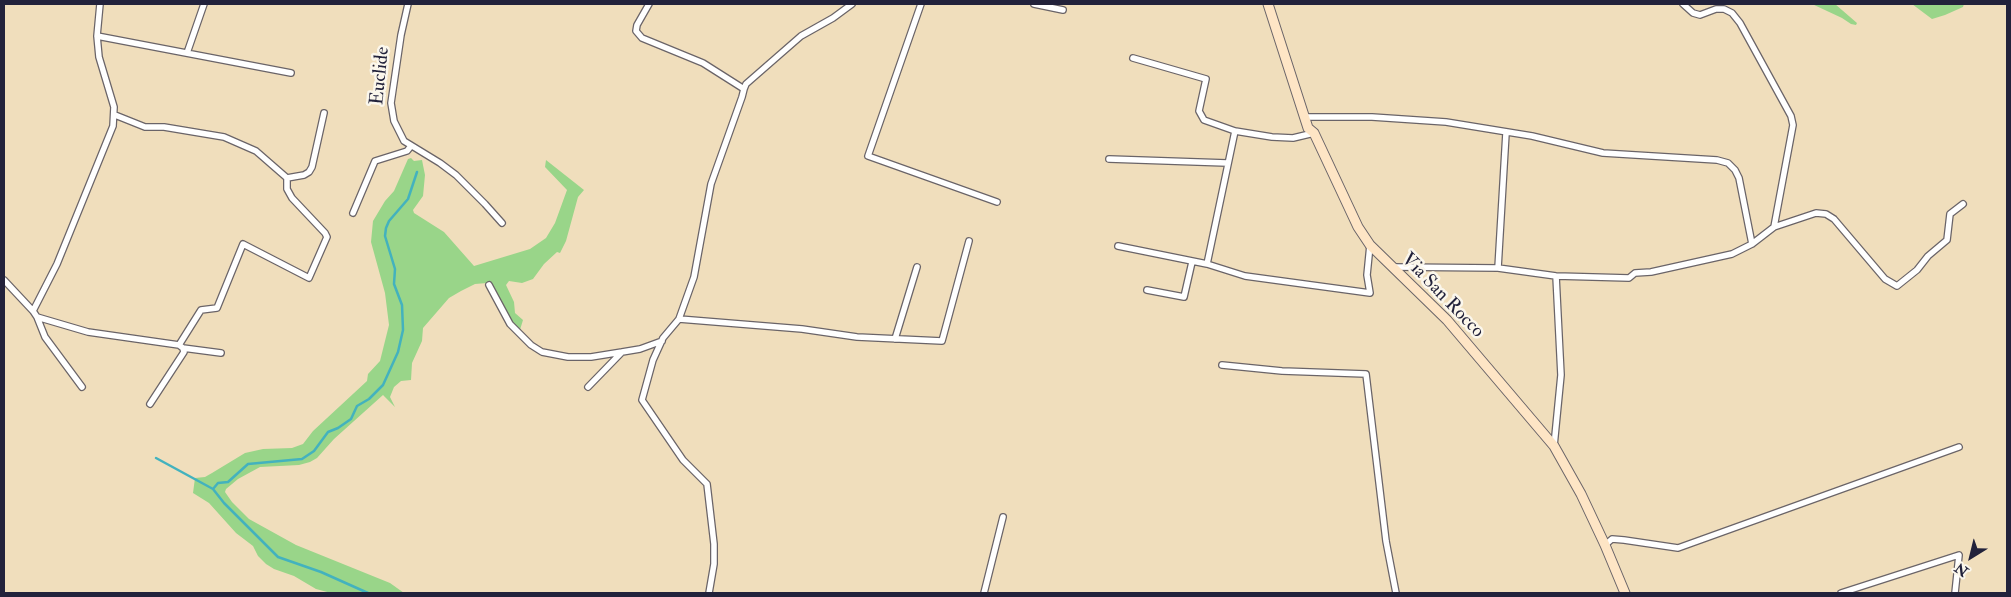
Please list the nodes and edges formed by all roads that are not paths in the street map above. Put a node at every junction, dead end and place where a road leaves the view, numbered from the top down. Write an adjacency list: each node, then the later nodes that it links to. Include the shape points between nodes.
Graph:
1 (100, 4): 11 (street)
2 (204, 4): 12 (street)
3 (408, 4): 22 (street, Euclide, via 391,103 394,121 404,141)
4 (649, 4): 15 (street, via 637,26 636,31 642,38 703,63)
5 (852, 4): 15 (street, via 801,36 746,84)
6 (921, 4): 26 (street, via 868,156)
7 (1034, 4): 10 (street)
8 (1268, 4): 18 (street, Via San Rocco)
9 (1683, 4): 30 (street, via 1700,15 1716,9 1732,13 1791,116 1793,126)
10 (1063, 10)
11 (97, 36): 12 (street); 17 (street, via 99,57)
12 (187, 53): 14 (street)
13 (1132, 58): 19 (street, via 1206,79 1200,117)
14 (291, 73)
15 (744, 90): 45 (street, via 710,184 694,277)
16 (324, 113): 25 (street, via 312,167 304,175)
17 (115, 114): 25 (street, via 145,127 224,137 256,151); 44 (street, via 81,208)
18 (1304, 117): 20 (street, Via San Rocco); 21 (street, via 1439,121)
19 (1235, 130): 20 (street, via 1293,138); 24 (street)
20 (1314, 133): 33 (street, Via San Rocco, via 1350,212)
21 (1506, 133): 32 (street, via 1603,153 1728,163 1739,178); 39 (street)
22 (411, 146): 28 (street, via 407,151 376,161); 29 (street, via 456,175)
23 (1109, 160): 24 (street)
24 (1227, 164): 36 (street)
25 (287, 178): 48 (street, via 287,189 292,198 326,233 309,278 243,244 217,308 201,310)
26 (997, 202)
27 (1963, 204): 30 (street, via 1950,214 1947,240 1897,286 1885,279 1830,216 1816,213)
28 (353, 212)
29 (502, 223)
30 (1774, 227): 32 (street)
31 (969, 241): 46 (street, via 942,340)
32 (1752, 244): 40 (street, via 1732,254 1635,274 1629,278)
33 (1370, 245): 36 (street, via 1367,260 1370,293 1245,276); 38 (street, Via San Rocco)
34 (1118, 246): 35 (street)
35 (1192, 262): 36 (street); 43 (street, via 1184,297)
36 (1207, 264)
37 (917, 267): 46 (street)
38 (1392, 267): 39 (street); 55 (street, Via San Rocco, via 1447,320)
39 (1498, 268): 40 (street)
40 (1556, 276): 55 (street, via 1561,375)
41 (4, 280): 44 (street)
42 (488, 285): 49 (street, via 510,324 530,346 542,352 591,357)
43 (1147, 290)
44 (35, 314): 48 (street, via 88,332); 52 (street, via 46,337)
45 (679, 320): 46 (street); 47 (street)
46 (895, 338)
47 (662, 341): 49 (street); 59 (street, via 642,400 683,460 707,484 714,544)
48 (181, 346): 50 (street); 54 (street, via 184,352)
49 (622, 352): 53 (street)
50 (221, 353)
51 (1222, 365): 61 (street, via 1366,374 1386,542)
52 (82, 387)
53 (588, 387)
54 (150, 404)
55 (1554, 446): 58 (street, Via San Rocco)
56 (1959, 447): 58 (street, via 1678,548 1624,540 1612,540)
57 (1002, 517): 60 (street)
58 (1605, 545): 62 (street, Via San Rocco)
59 (709, 593)
60 (984, 593)
61 (1396, 593)
62 (1624, 593)
63 (1841, 593): 64 (street, via 1959,555)
64 (1955, 593)

